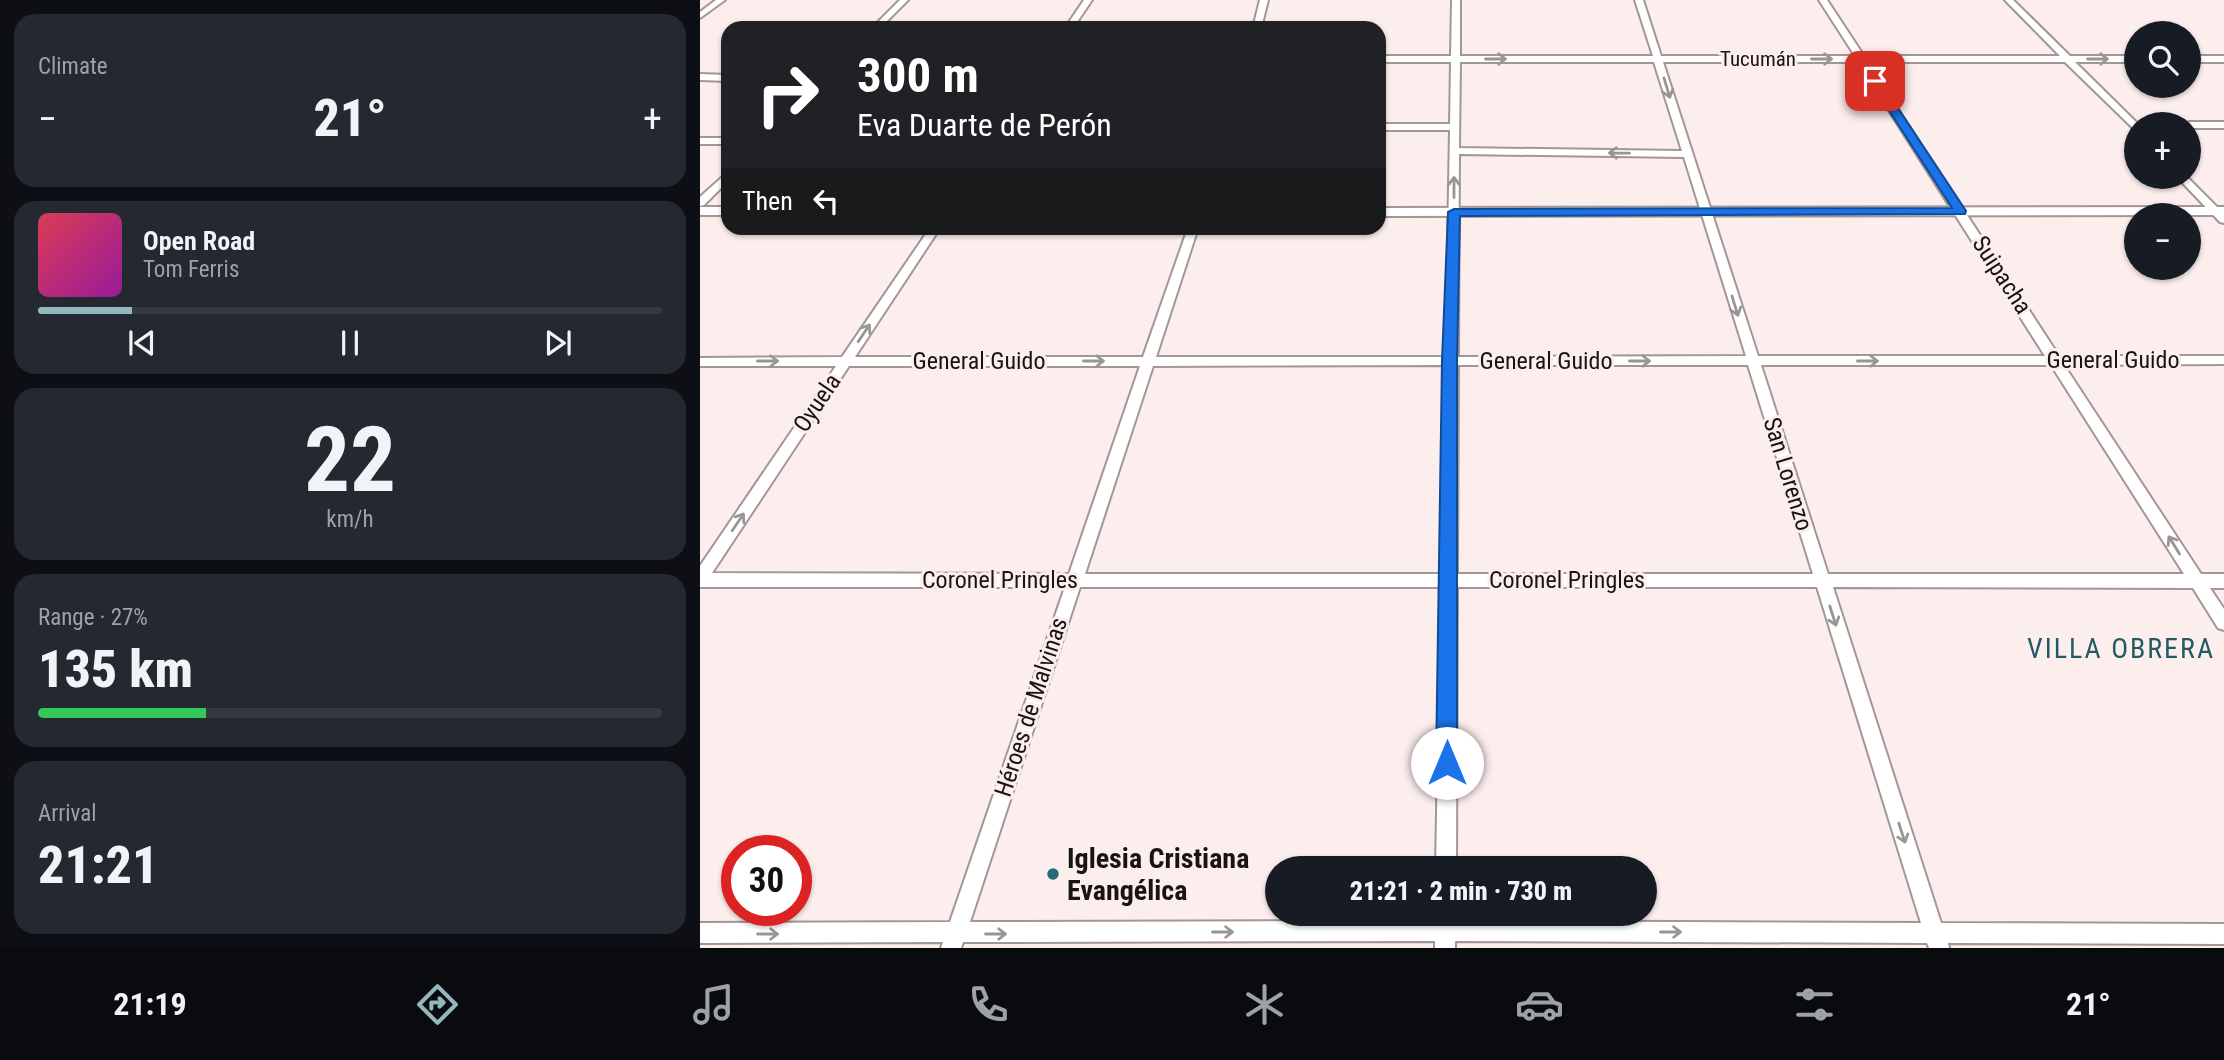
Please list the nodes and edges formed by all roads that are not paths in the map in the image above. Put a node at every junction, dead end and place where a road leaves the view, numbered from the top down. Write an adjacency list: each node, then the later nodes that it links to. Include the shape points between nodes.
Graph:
1 (721, 0): 9 (street)
2 (904, 0): 10 (street)
3 (1088, 0): 11 (street)
4 (1264, 0): 12 (street)
5 (1456, 0): 14 (street)
6 (1639, 0): 15 (street, San Lorenzo)
7 (1823, 0): 20 (street, Suipacha)
8 (2009, 0): 16 (street)
9 (700, 16)
10 (883, 21)
11 (1074, 21)
12 (1259, 21)
13 (1386, 59): 14 (street, Tucumán)
14 (1454, 59): 15 (street, Tucumán, one-way to 15); 27 (street)
15 (1658, 59): 20 (street, Tucumán, one-way to 20); 31 (street, San Lorenzo, one-way to 31)
16 (2068, 59): 17 (street, Tucumán, one-way to 17); 20 (street, Tucumán); 23 (street)
17 (2124, 59)
18 (2201, 59): 19 (street)
19 (2224, 59)
20 (1861, 60): 37 (street, Suipacha)
21 (700, 77): 22 (street)
22 (721, 78)
23 (2124, 114)
24 (2201, 125): 25 (street)
25 (2224, 125)
26 (1386, 127): 27 (street)
27 (1453, 127): 30 (street)
28 (700, 141): 29 (street)
29 (721, 141)
30 (1454, 151): 31 (street, one-way to 30); 39 (street, one-way to 30)
31 (1688, 153): 40 (street, San Lorenzo)
32 (721, 182): 34 (street)
33 (2195, 189): 41 (street)
34 (700, 203)
35 (700, 211): 36 (main road)
36 (721, 211)
37 (1961, 211): 40 (main road); 41 (main road); 44 (street, Suipacha)
38 (1386, 212): 39 (main road)
39 (1454, 212): 40 (main road); 47 (street)
40 (1706, 212): 48 (street, San Lorenzo, one-way to 48)
41 (2221, 214)
42 (930, 235): 46 (street, Oyuela, one-way to 42)
43 (1191, 235): 50 (street, Héroes de Malvinas)
44 (2056, 359): 45 (street, General Guido); 48 (street, General Guido, one-way to 44); 55 (street, Suipacha, one-way to 44)
45 (2224, 360)
46 (845, 361): 49 (street, General Guido, one-way to 46); 50 (street, General Guido, one-way to 50); 52 (street, Oyuela, one-way to 46)
47 (1450, 361): 48 (street, General Guido, one-way to 48); 50 (street, General Guido); 54 (street)
48 (1752, 361): 51 (street, San Lorenzo)
49 (700, 362)
50 (1147, 362): 53 (street, Héroes de Malvinas)
51 (1821, 579): 54 (street, Coronel Pringles); 55 (street, Coronel Pringles); 62 (street, San Lorenzo, one-way to 62)
52 (700, 580): 53 (street, Coronel Pringles)
53 (1074, 580): 54 (street, Coronel Pringles); 63 (street, Héroes de Malvinas)
54 (1448, 580): 58 (street)
55 (2197, 581): 56 (street, Coronel Pringles); 57 (street, Suipacha)
56 (2224, 581)
57 (2224, 623)
58 (1446, 856)
59 (1445, 931): 62 (street, one-way to 62); 63 (street, one-way to 59)
60 (700, 933): 63 (street, one-way to 63)
61 (2224, 934): 62 (street)
62 (1937, 940)
63 (953, 941)

